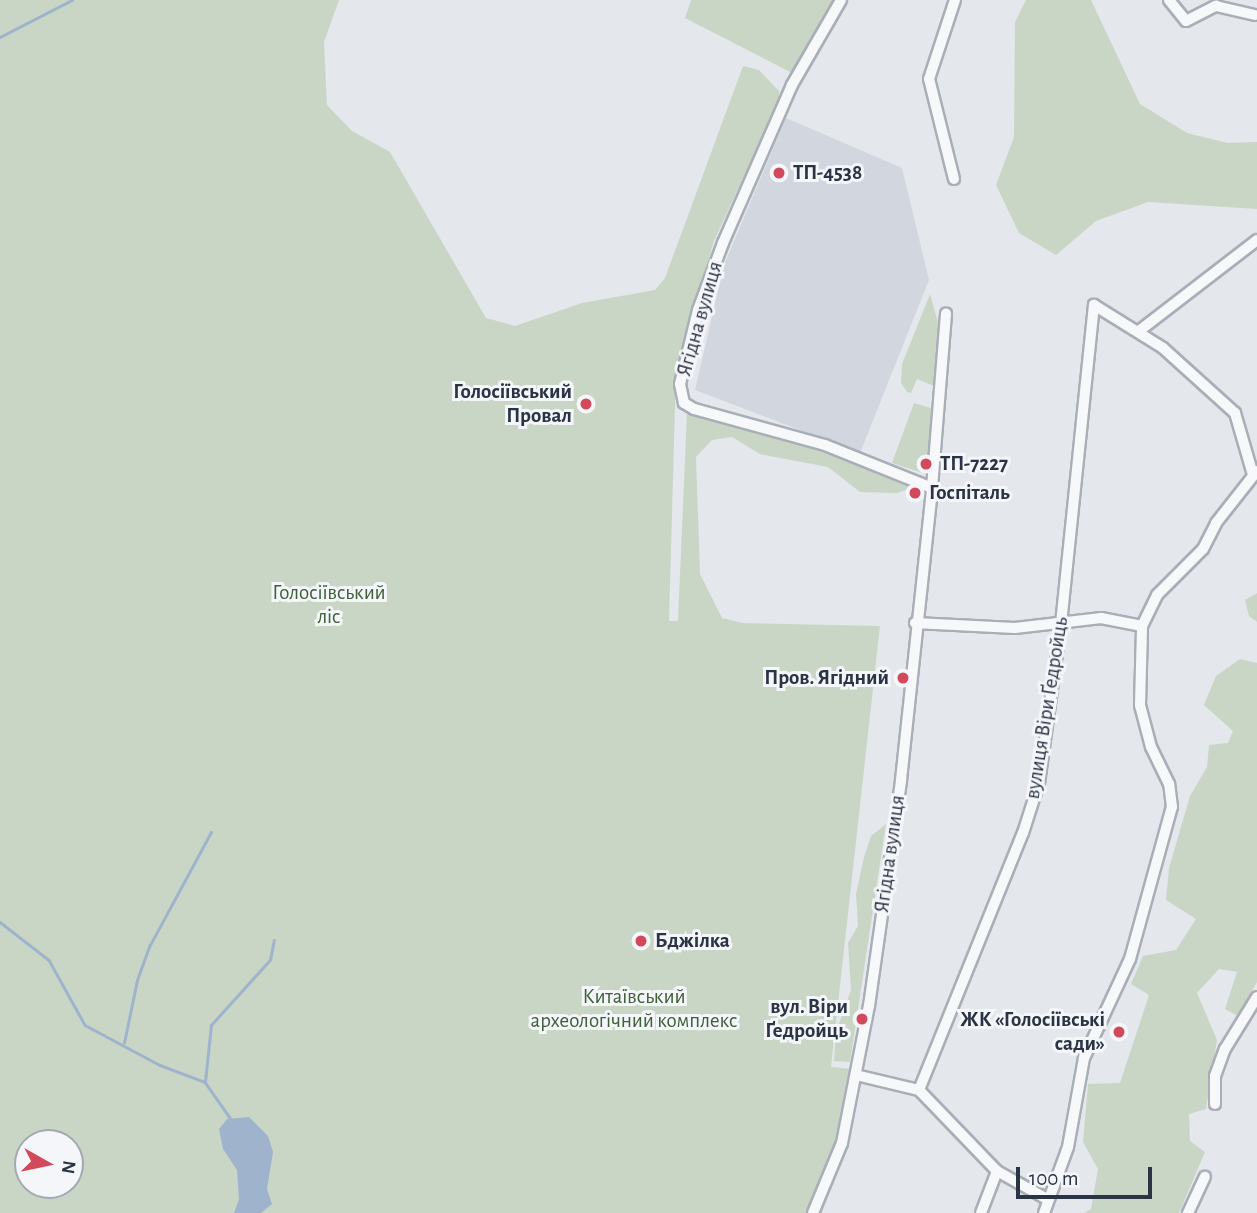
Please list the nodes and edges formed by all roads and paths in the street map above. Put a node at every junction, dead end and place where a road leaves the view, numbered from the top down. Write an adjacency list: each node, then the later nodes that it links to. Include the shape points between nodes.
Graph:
1 (841, 0): 10 (street, Ягідна вулиця, via 792,85 723,243 698,310 681,384 684,402 694,410 825,445)
2 (955, 0): 5 (street, via 929,79)
3 (1169, 0): 4 (street, via 1186,21 1216,6 1228,5)
4 (1255, 15)
5 (954, 179)
6 (1257, 240): 8 (street)
7 (946, 314): 10 (street, Ягідна вулиця)
8 (1139, 331): 9 (street, via 1235,413); 12 (street, вулиця Віри Ґедройць, via 1094,305)
9 (1255, 473): 13 (street, via 1216,523 1203,549 1157,595)
10 (932, 488): 11 (street, Ягідна вулиця)
11 (915, 623): 12 (street, via 1015,628); 15 (street, Ягідна вулиця, via 891,851)
12 (1061, 624): 13 (street, via 1101,618); 16 (street, вулиця Віри Ґедройць, via 1031,811)
13 (1142, 626): 20 (street, via 1139,705 1151,747 1169,784 1172,807 1130,960 1084,1058 1068,1147)
14 (1257, 997): 17 (street, via 1225,1049 1215,1076)
15 (856, 1075): 16 (street); 21 (street, Ягідна вулиця, via 842,1143)
16 (919, 1090): 18 (street)
17 (1215, 1104)
18 (997, 1171): 20 (street); 22 (street)
19 (1205, 1177): 24 (street)
20 (1047, 1199): 23 (street)
21 (813, 1213)
22 (981, 1213)
23 (1044, 1213)
24 (1188, 1213)

